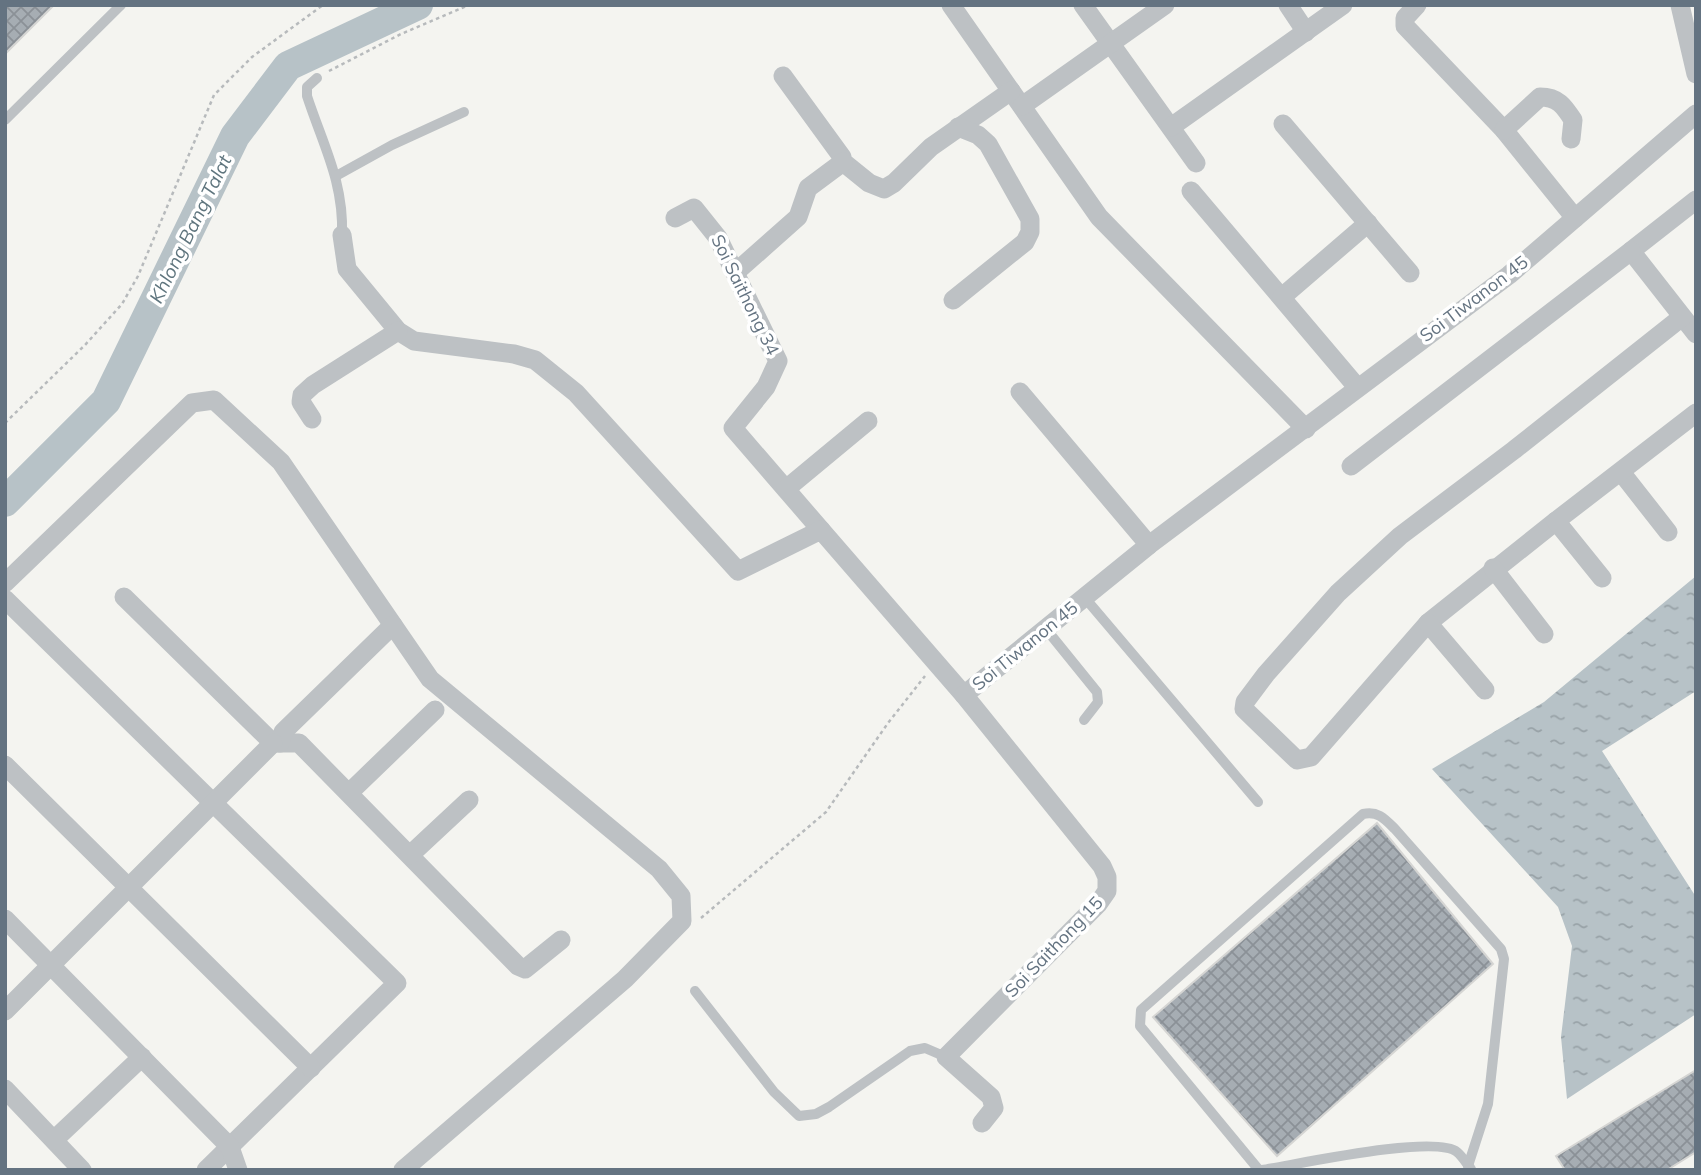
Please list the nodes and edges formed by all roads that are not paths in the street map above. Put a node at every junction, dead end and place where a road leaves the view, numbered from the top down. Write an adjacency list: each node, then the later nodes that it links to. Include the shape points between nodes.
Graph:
1 (121, 5): 17 (lane)
2 (951, 5): 14 (street)
3 (1083, 5): 10 (street)
4 (1165, 5): 10 (street)
5 (1288, 5): 9 (street)
6 (1343, 5): 9 (street)
7 (1417, 5): 21 (street, via 1405,18 1405,26)
8 (1680, 5): 11 (street)
9 (1306, 32): 20 (street)
10 (1111, 44): 14 (street); 20 (street)
11 (1696, 74)
12 (783, 76): 23 (street)
13 (317, 78): 25 (lane, via 307,87 307,96)
14 (1016, 99): 19 (street); 45 (street, via 1099,217)
15 (464, 111): 25 (lane)
16 (1696, 114): 29 (street, Soi Tiwanon 45)
17 (5, 121)
18 (1283, 124): 30 (street)
19 (958, 127): 23 (street, via 884,188 869,183); 36 (street, via 988,144 1030,219 1030,232 1025,242)
20 (1171, 127): 24 (street)
21 (1504, 130): 22 (street, via 1540,97 1548,97 1557,99 1573,120); 29 (street)
22 (1571, 139)
23 (843, 162): 33 (street, via 808,188 798,216)
24 (1196, 163)
25 (336, 176): 31 (lane, via 343,206)
26 (1191, 191): 35 (street)
27 (1696, 200): 32 (street)
28 (675, 218): 33 (street, Soi Saithong 34, via 694,208 718,238)
29 (1575, 218): 40 (street, Soi Tiwanon 45, via 1509,275)
30 (1368, 223): 34 (street); 35 (street)
31 (342, 235): 38 (street, via 347,270)
32 (1631, 250): 37 (street); 46 (street)
33 (736, 272): 48 (street, Soi Saithong 34, via 778,361 766,387 733,428)
34 (1410, 273)
35 (1282, 297): 40 (street)
36 (953, 300)
37 (1682, 317): 39 (street); 59 (street, via 1400,536 1338,593 1266,674 1244,709 1297,760 1311,757)
38 (398, 331): 43 (street, via 302,395 301,402); 50 (street, via 415,341 535,360 576,393 737,571)
39 (1696, 334)
40 (1357, 387): 45 (street, Soi Tiwanon 45)
41 (1020, 392): 52 (street)
42 (1696, 413): 47 (street)
43 (312, 419)
44 (868, 421): 48 (street)
45 (1306, 429): 52 (street, Soi Tiwanon 45)
46 (1351, 466)
47 (1621, 472): 49 (street); 51 (street)
48 (786, 489): 50 (street, Soi Saithong 34)
49 (1556, 520): 53 (street); 54 (street)
50 (821, 530): 64 (street, Soi Tiwanon 45)
51 (1668, 532)
52 (1149, 545): 57 (street, Soi Tiwanon 45)
53 (1493, 568): 59 (street); 62 (street)
54 (1602, 578)
55 (5, 583): 60 (street, via 192,403 214,400 281,462)
56 (124, 597): 67 (street)
57 (1085, 598): 61 (street, Soi Tiwanon 45); 71 (lane)
58 (5, 599): 72 (street)
59 (1428, 623): 63 (street)
60 (393, 625): 67 (street); 91 (street, via 430,679 659,869 681,896 682,922 625,979)
61 (1046, 629): 64 (street, Soi Tiwanon 45); 66 (lane, via 1097,692 1098,702)
62 (1544, 634)
63 (1485, 690)
64 (964, 695): 80 (street, Soi Saithong 15, via 1102,866 1107,891 1084,920)
65 (435, 710): 69 (street)
66 (1084, 720)
67 (276, 743): 69 (street, via 299,743); 72 (street)
68 (5, 765): 74 (street)
69 (349, 793): 73 (street)
70 (469, 800): 73 (street)
71 (1258, 802)
72 (214, 803): 74 (street); 82 (street, via 397,983)
73 (410, 855): 76 (street, via 522,969)
74 (130, 887): 77 (street); 82 (street)
75 (5, 919): 77 (street)
76 (561, 940)
77 (51, 966): 79 (street); 81 (street)
78 (695, 991): 80 (lane, via 774,1092 799,1116 829,1107 910,1051 925,1048)
79 (5, 1012)
80 (946, 1057): 84 (street, via 991,1097 993,1108)
81 (142, 1058): 85 (street); 86 (street)
82 (311, 1068): 86 (street)
83 (5, 1089): 85 (street)
84 (982, 1123)
85 (54, 1140): 88 (street)
86 (230, 1147): 89 (street); 90 (street)
87 (1470, 1168): 92 (lane, via 1458,1152 1429,1147); 92 (lane, via 1489,1104 1502,949 1395,829 1381,815 1371,813 1363,814 1314,855 1138,1017 1140,1026)
88 (82, 1170)
89 (206, 1170)
90 (238, 1170)
91 (403, 1170)
92 (1260, 1170)

